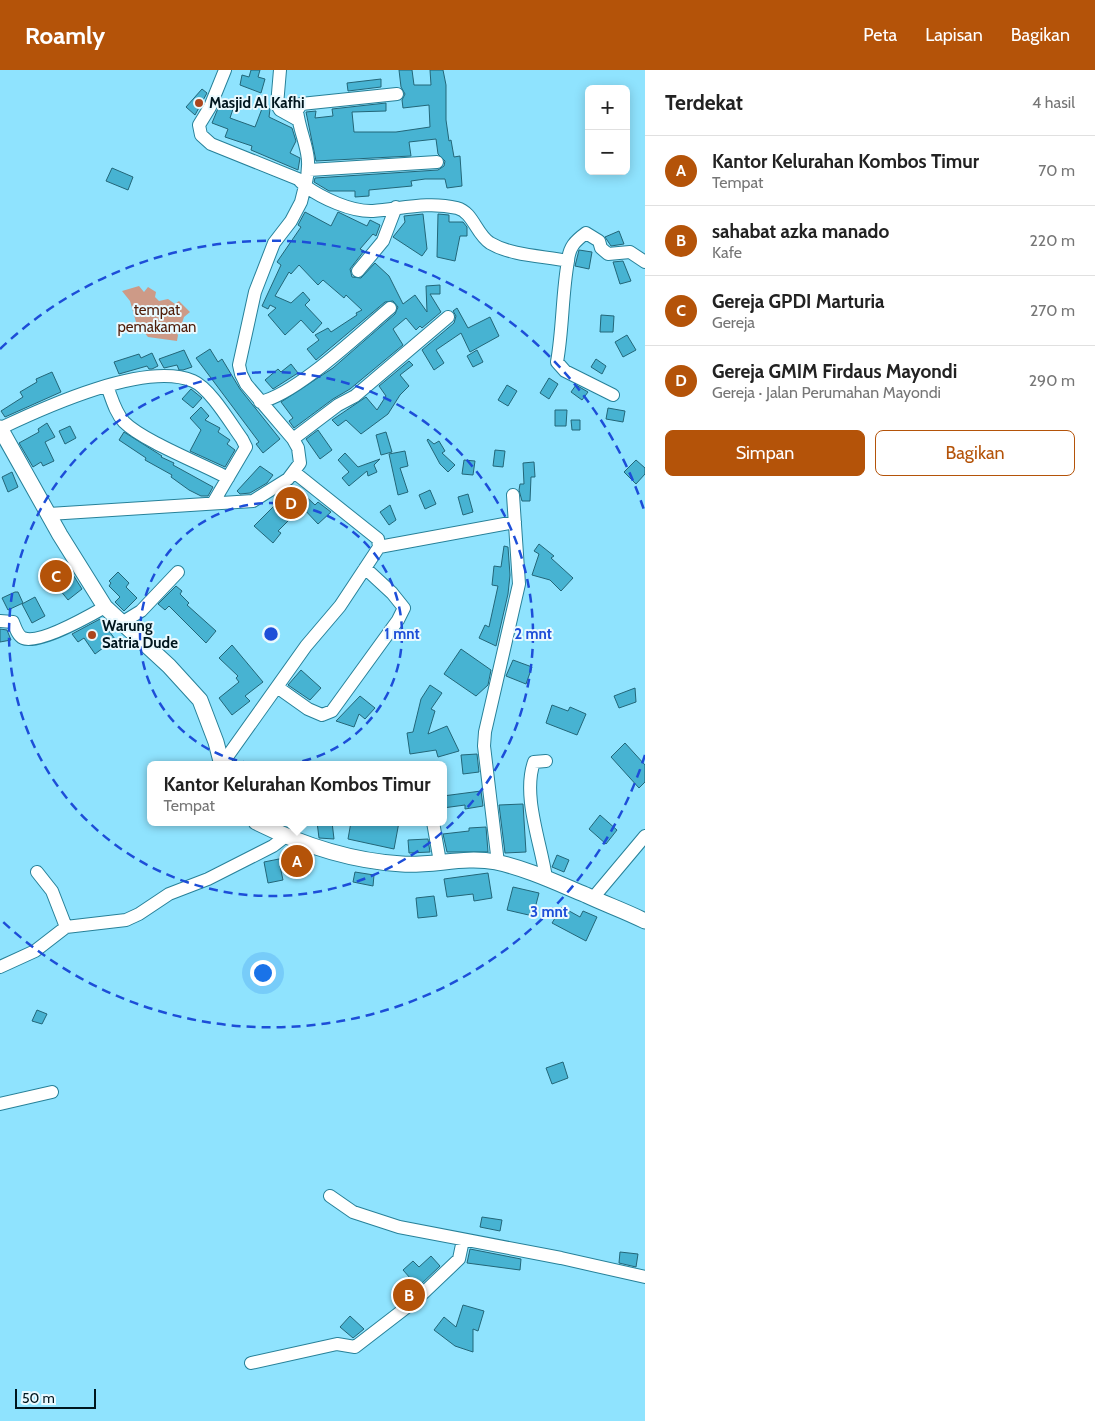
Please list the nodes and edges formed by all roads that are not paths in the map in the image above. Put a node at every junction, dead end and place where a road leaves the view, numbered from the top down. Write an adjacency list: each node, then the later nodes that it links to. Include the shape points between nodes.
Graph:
1 (225, 70): 7 (street, via 199,125 201,135 211,144 298,179)
2 (280, 70): 4 (street, via 277,105)
3 (397, 94): 4 (street, via 301,104 297,111)
4 (298, 120): 6 (street, via 309,156)
5 (437, 162): 6 (street)
6 (309, 170): 7 (street)
7 (305, 186): 8 (street, via 320,196 361,210); 16 (street, via 291,221 274,242 255,292 240,355 240,374)
8 (396, 207): 9 (street, via 457,208 466,212 480,235 491,243 512,252); 11 (street, via 383,241)
9 (568, 261): 10 (street, via 569,251 586,233 599,241 608,254 630,252); 15 (street, via 557,362 565,371)
10 (645, 262)
11 (358, 272)
12 (390, 308): 16 (street, via 301,381)
13 (448, 317): 18 (street, via 355,396)
14 (108, 386): 17 (street, via 56,402); 20 (street, via 116,410 125,422 151,439); 20 (street, via 160,376 195,381 245,444 245,451)
15 (613, 395)
16 (260, 402): 18 (street)
17 (0, 428): 23 (street)
18 (293, 439): 19 (street, via 300,456)
19 (294, 472): 22 (street, via 258,499); 25 (street, via 378,539)
20 (228, 478): 22 (street)
21 (513, 495): 24 (street)
22 (214, 503): 23 (street)
23 (49, 514): 28 (street)
24 (515, 522): 25 (street); 40 (street, via 519,584 484,739)
25 (379, 547): 26 (street)
26 (365, 568): 31 (street); 31 (street, via 404,608 332,711 322,715 308,709)
27 (178, 572): 30 (street, via 141,611)
28 (105, 606): 29 (street, via 74,625 34,638 24,639 13,622); 30 (street)
29 (0, 621)
30 (123, 622): 32 (street, via 200,700)
31 (277, 687): 33 (street)
32 (221, 761)
33 (224, 761)
34 (546, 761): 42 (street, via 534,762 531,786 536,833)
35 (265, 826): 37 (street)
36 (434, 826): 39 (street)
37 (286, 836): 39 (street, via 337,852 402,864); 45 (street, via 208,879 169,894 126,920)
38 (645, 836): 43 (street)
39 (440, 862): 40 (street, via 478,860)
40 (498, 863): 42 (street)
41 (37, 872): 45 (street, via 52,891)
42 (546, 878): 43 (street)
43 (593, 898): 44 (street)
44 (645, 921)
45 (66, 927): 46 (street, via 35,951)
46 (0, 967)
47 (52, 1092): 48 (street)
48 (0, 1104)
49 (330, 1196): 50 (street, via 353,1212 370,1218)
50 (463, 1240): 51 (street); 52 (street, via 459,1259 416,1300 355,1347 337,1344)
51 (645, 1277)
52 (251, 1363)

